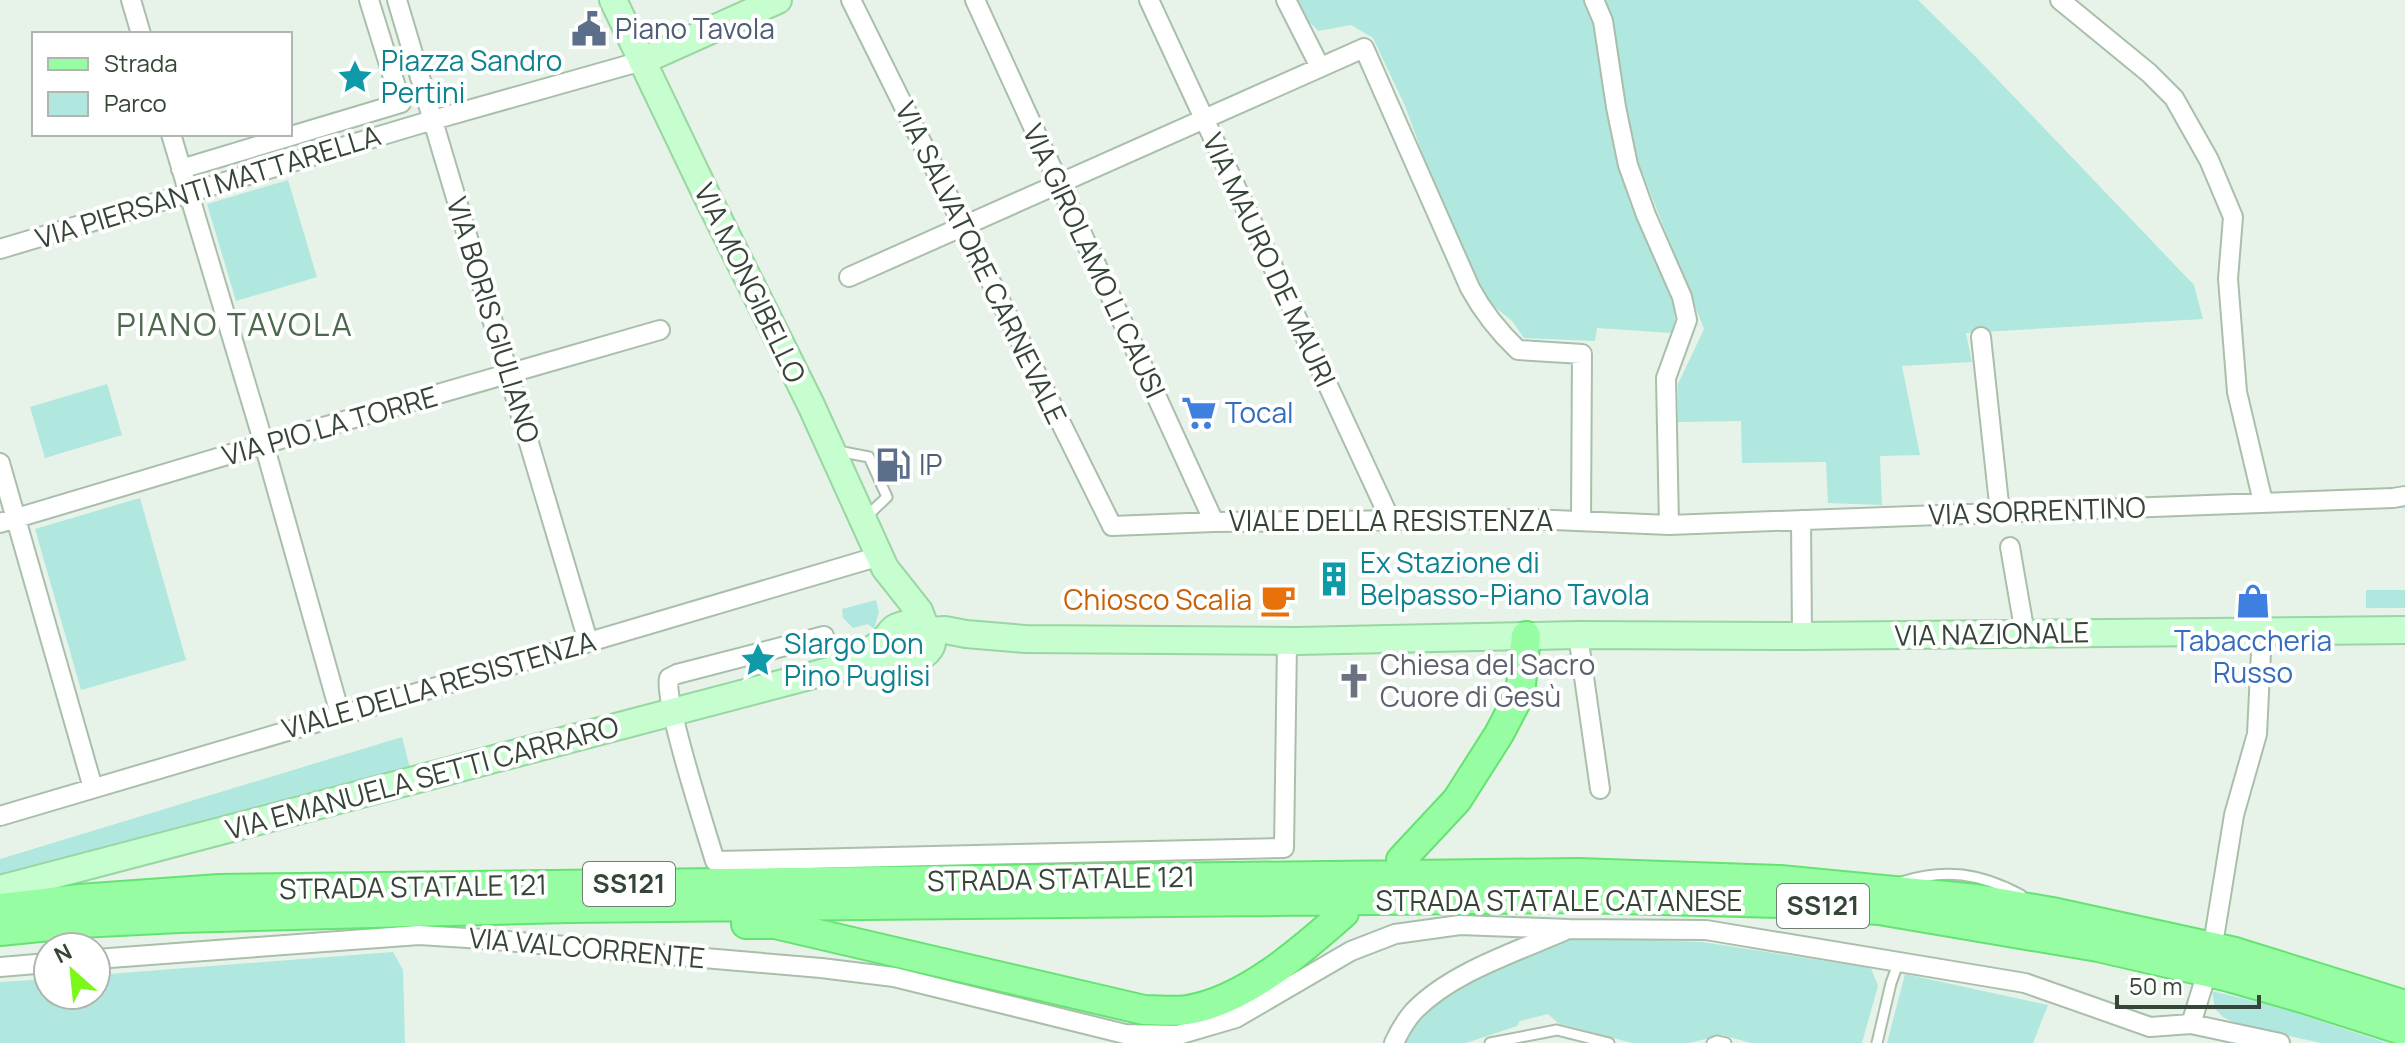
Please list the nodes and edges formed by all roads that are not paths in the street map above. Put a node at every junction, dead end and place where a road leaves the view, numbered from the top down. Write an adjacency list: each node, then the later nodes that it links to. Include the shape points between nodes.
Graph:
1 (131, 0): 12 (street)
2 (369, 0): 19 (street, via 401,103)
3 (397, 0): 16 (street, VIA BORIS GIULIANO)
4 (613, 0): 13 (street, VIA MONGIBELLO)
5 (778, 0): 13 (street, VIA PIERSANTI MATTARELLA)
6 (851, 0): 23 (street, VIA SALVATORE CARNEVALE)
7 (975, 0): 21 (street, VIA GIROLAMO LI CAUSI)
8 (1149, 0): 15 (street, VIA MAURO DE MAURI)
9 (1286, 0): 14 (street)
10 (1594, 0): 39 (street, via 1603,21 1628,165 1687,320 1666,378)
11 (2060, 0): 32 (street, via 2174,98 2233,217 2228,279 2237,392)
12 (140, 32)
13 (642, 61): 16 (street, VIA PIERSANTI MATTARELLA); 42 (street, VIA MONGIBELLO)
14 (1320, 67): 15 (street); 37 (street, via 1364,48 1470,288 1499,333 1518,350 1582,354)
15 (1204, 119): 21 (street); 34 (street, VIA MAURO DE MAURI)
16 (433, 120): 22 (street, VIA PIERSANTI MATTARELLA); 28 (street, VIA BORIS GIULIANO)
17 (172, 136): 20 (street)
18 (291, 136): 20 (street)
19 (292, 136)
20 (181, 169): 22 (street)
21 (1058, 184): 23 (street); 38 (street, VIA GIROLAMO LI CAUSI)
22 (188, 193): 24 (street, VIA PIERSANTI MATTARELLA); 29 (street)
23 (962, 227): 25 (street); 40 (street, VIA SALVATORE CARNEVALE)
24 (0, 249)
25 (849, 277)
26 (660, 330): 28 (street, VIA PIO LA TORRE)
27 (1981, 337): 33 (street)
28 (510, 375): 29 (street, VIA PIO LA TORRE); 53 (street, VIA BORIS GIULIANO)
29 (264, 444): 36 (street, VIA PIO LA TORRE); 57 (street)
30 (0, 463): 36 (street)
31 (2405, 496): 32 (street, VIA SORRENTINO)
32 (2263, 502): 33 (street, VIA SORRENTINO)
33 (2000, 513): 35 (street, VIA SORRENTINO)
34 (1390, 519): 37 (street, VIALE DELLA RESISTENZA); 38 (street, VIALE DELLA RESISTENZA)
35 (1801, 520): 39 (street, VIA SORRENTINO); 50 (street)
36 (8, 521): 59 (street)
37 (1581, 521): 39 (street, VIALE DELLA RESISTENZA)
38 (1214, 522): 40 (street, VIALE DELLA RESISTENZA)
39 (1669, 525)
40 (1112, 526)
41 (2010, 547): 46 (street)
42 (882, 562): 43 (street); 51 (street); 53 (street, VIALE DELLA RESISTENZA)
43 (927, 628): 51 (street, via 914,623 896,627); 52 (street); 55 (street, via 932,645)
44 (2405, 630): 45 (street, VIA NAZIONALE)
45 (2262, 631): 46 (street, VIA NAZIONALE); 71 (street, via 2257,734 2234,815)
46 (2025, 634): 50 (street, VIA NAZIONALE)
47 (1578, 635): 49 (street); 50 (street, VIA NAZIONALE); 60 (street)
48 (824, 636): 58 (street, via 669,678)
49 (1526, 636): 54 (street); 62 (main road, via 1520,694 1499,734 1457,800)
50 (1802, 636)
51 (887, 637): 55 (street, via 892,655); 56 (street)
52 (1025, 639): 54 (street); 55 (street)
53 (588, 641): 57 (street, VIALE DELLA RESISTENZA)
54 (1287, 641): 58 (street, via 1284,848 715,861)
55 (912, 658): 56 (street)
56 (844, 667): 58 (street, VIA EMANUELA SETTI CARRARO)
57 (340, 714): 59 (street, VIALE DELLA RESISTENZA)
58 (673, 714): 64 (street, VIA EMANUELA SETTI CARRARO)
59 (93, 788): 61 (street, VIALE DELLA RESISTENZA)
60 (1600, 789)
61 (0, 816)
62 (1401, 860)
63 (1258, 876): 66 (main road, STRADA STATALE 121 / SS121, via 219,889); 77 (main road, STRADA STATALE CATANESE / SS121, via 1686,875 1977,899 2235,952)
64 (0, 889)
65 (1226, 902): 67 (main road, STRADA STATALE 121 / SS121); 79 (main road, STRADA STATALE CATANESE / SS121, via 1580,898 1879,910 2113,950 2244,981)
66 (0, 908)
67 (568, 908): 68 (main road, via 618,924 775,924 1144,1010 1187,1010 1229,997 1275,969); 70 (main road, STRADA STATALE 121 / SS121, via 179,918)
68 (1344, 913)
69 (1569, 929): 73 (street, VIA VALCORRENTE, via 1706,930); 80 (street, VIA VALCORRENTE, via 1460,925 1395,934 1351,951 1236,1018); 81 (street, via 1446,986 1414,1011)
70 (0, 931)
71 (2215, 932)
72 (112, 958): 80 (street, VIA VALCORRENTE, via 451,937 894,977 1125,1034)
73 (1899, 961): 78 (street, VIA VALCORRENTE, via 2025,983 2150,1027); 86 (lane)
74 (32, 964): 75 (street)
75 (0, 967)
76 (2204, 982): 78 (street)
77 (2405, 1005)
78 (2191, 1024): 87 (street, VIA VALCORRENTE)
79 (2405, 1031)
80 (1178, 1039)
81 (1397, 1039)
82 (1490, 1043): 83 (lane, via 1557,1030)
83 (1609, 1043)
84 (1712, 1043): 85 (lane)
85 (1726, 1043)
86 (1877, 1043)
87 (2280, 1043)

